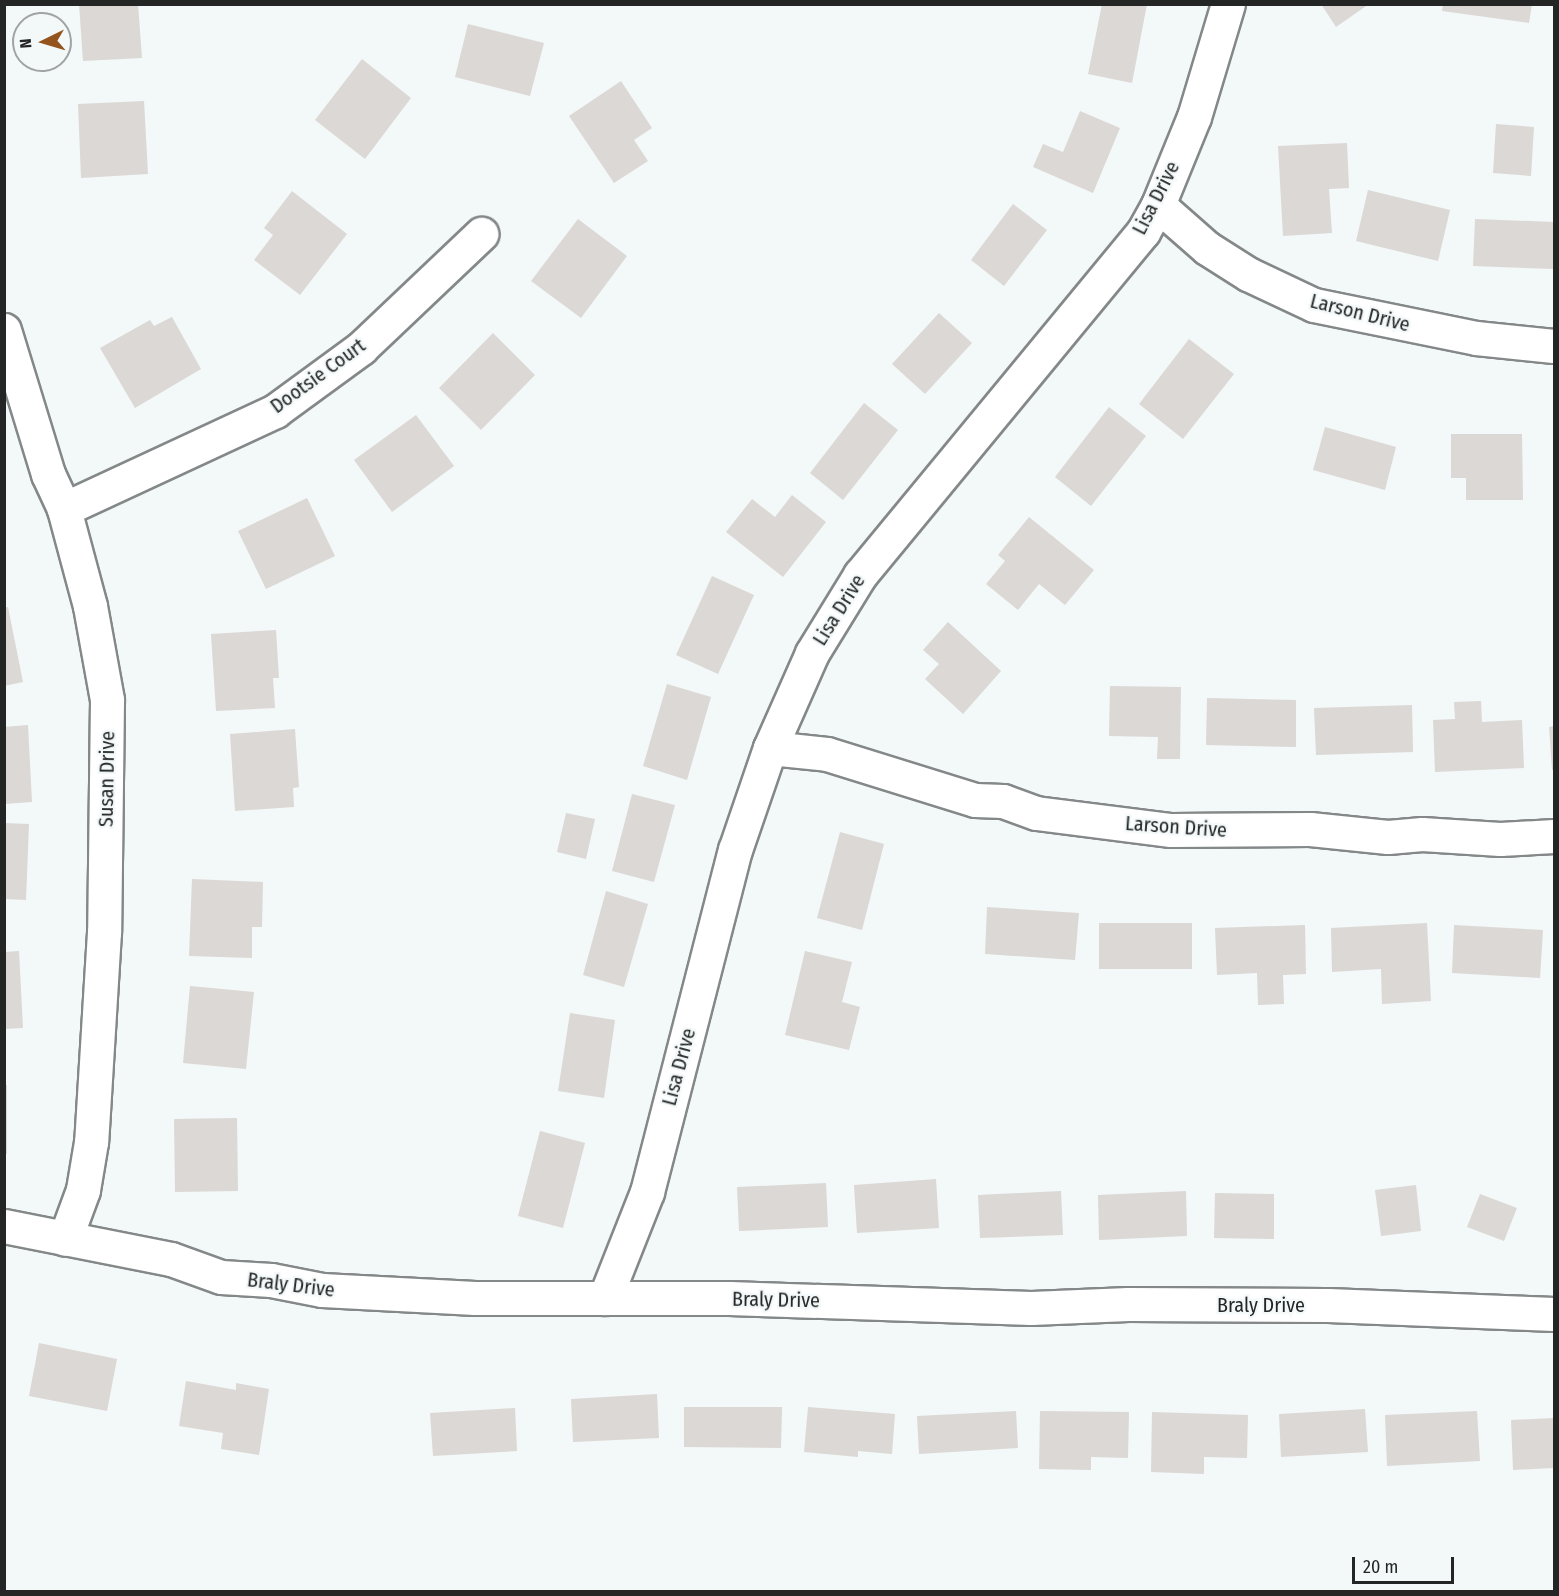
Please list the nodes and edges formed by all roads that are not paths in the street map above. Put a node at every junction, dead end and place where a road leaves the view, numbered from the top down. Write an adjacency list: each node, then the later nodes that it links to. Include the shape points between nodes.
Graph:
1 (1228, 4): 2 (street, Lisa Drive, via 1194,117)
2 (1158, 205): 5 (street, Larson Drive, via 1207,248 1248,274 1314,305 1476,338); 7 (street, Lisa Drive, via 1143,232 1033,370 945,469 860,575 812,653)
3 (482, 234): 6 (street, Dootsie Court, via 361,348 275,411)
4 (4, 330): 6 (street, Susan Drive, via 48,474)
5 (1554, 346)
6 (64, 509): 10 (street, Susan Drive, via 101,653 107,700 108,792 91,1142 83,1190)
7 (770, 748): 8 (street, Larson Drive, via 827,754 975,800 1003,801 1036,813 1171,831 1310,829 1388,837); 11 (street, Lisa Drive, via 735,850 647,1192)
8 (1554, 836)
9 (4, 1226): 10 (street, Braly Drive)
10 (65, 1239): 11 (street, Braly Drive, via 171,1259 221,1277 271,1280 322,1290 475,1298)
11 (605, 1298): 12 (street, Braly Drive, via 1031,1308 1328,1305)
12 (1554, 1314)

